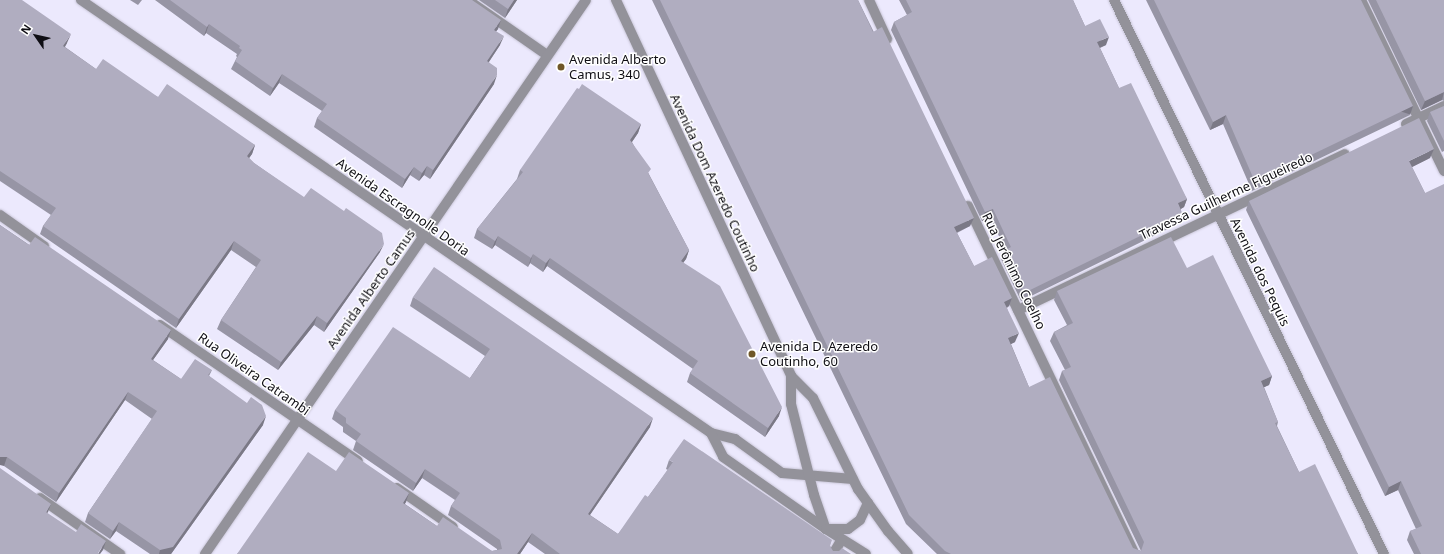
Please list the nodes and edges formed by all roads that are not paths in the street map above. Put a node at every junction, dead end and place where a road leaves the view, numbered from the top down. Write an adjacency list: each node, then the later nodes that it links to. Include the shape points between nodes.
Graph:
1 (81, 0): 18 (street, Avenida Escragnolle Doria)
2 (468, 0): 9 (street)
3 (586, 0): 9 (street, Avenida Alberto Camus)
4 (616, 0): 22 (street, Avenida Dom Azeredo Coutinho)
5 (869, 0): 8 (street)
6 (1114, 0): 16 (street, Avenida dos Pequis)
7 (1361, 0): 11 (street)
8 (892, 49)
9 (547, 55): 18 (street, Avenida Alberto Camus)
10 (1444, 106): 11 (street)
11 (1419, 118): 12 (street); 14 (street)
12 (1399, 128)
13 (1358, 148): 16 (street, Travessa Guilherme Figueiredo)
14 (1444, 171)
15 (964, 198): 20 (street, Rua Jerônimo Coelho)
16 (1218, 214): 20 (street, Travessa Guilherme Figueiredo); 40 (street, Avenida dos Pequis)
17 (0, 215): 19 (street)
18 (423, 237): 23 (street, Avenida Alberto Camus); 24 (street, Avenida Escragnolle Doria)
19 (52, 251)
20 (1018, 310): 39 (street, Rua Jerônimo Coelho)
21 (149, 318): 23 (street, Rua Oliveira Catrambi)
22 (791, 376): 26 (street, Avenida Dom Azeredo Coutinho, via 791,404); 27 (street, Avenida Dom Azeredo Coutinho, via 813,398)
23 (297, 420): 25 (street, Rua Oliveira Catrambi); 35 (street, Avenida Alberto Camus)
24 (711, 432): 26 (street, Avenida Escragnolle Doria, via 734,439 782,473); 31 (street, via 723,457)
25 (369, 469)
26 (808, 474): 27 (street, Avenida Escragnolle Doria); 31 (street)
27 (853, 479): 30 (street)
28 (389, 482): 32 (street)
29 (32, 493): 34 (street)
30 (868, 503): 31 (street, via 860,520 848,529); 38 (street, via 888,532)
31 (826, 529): 33 (street)
32 (460, 532)
33 (842, 539): 36 (street); 37 (street)
34 (120, 554)
35 (205, 554)
36 (833, 554)
37 (866, 554)
38 (908, 554)
39 (1135, 554)
40 (1384, 554)

